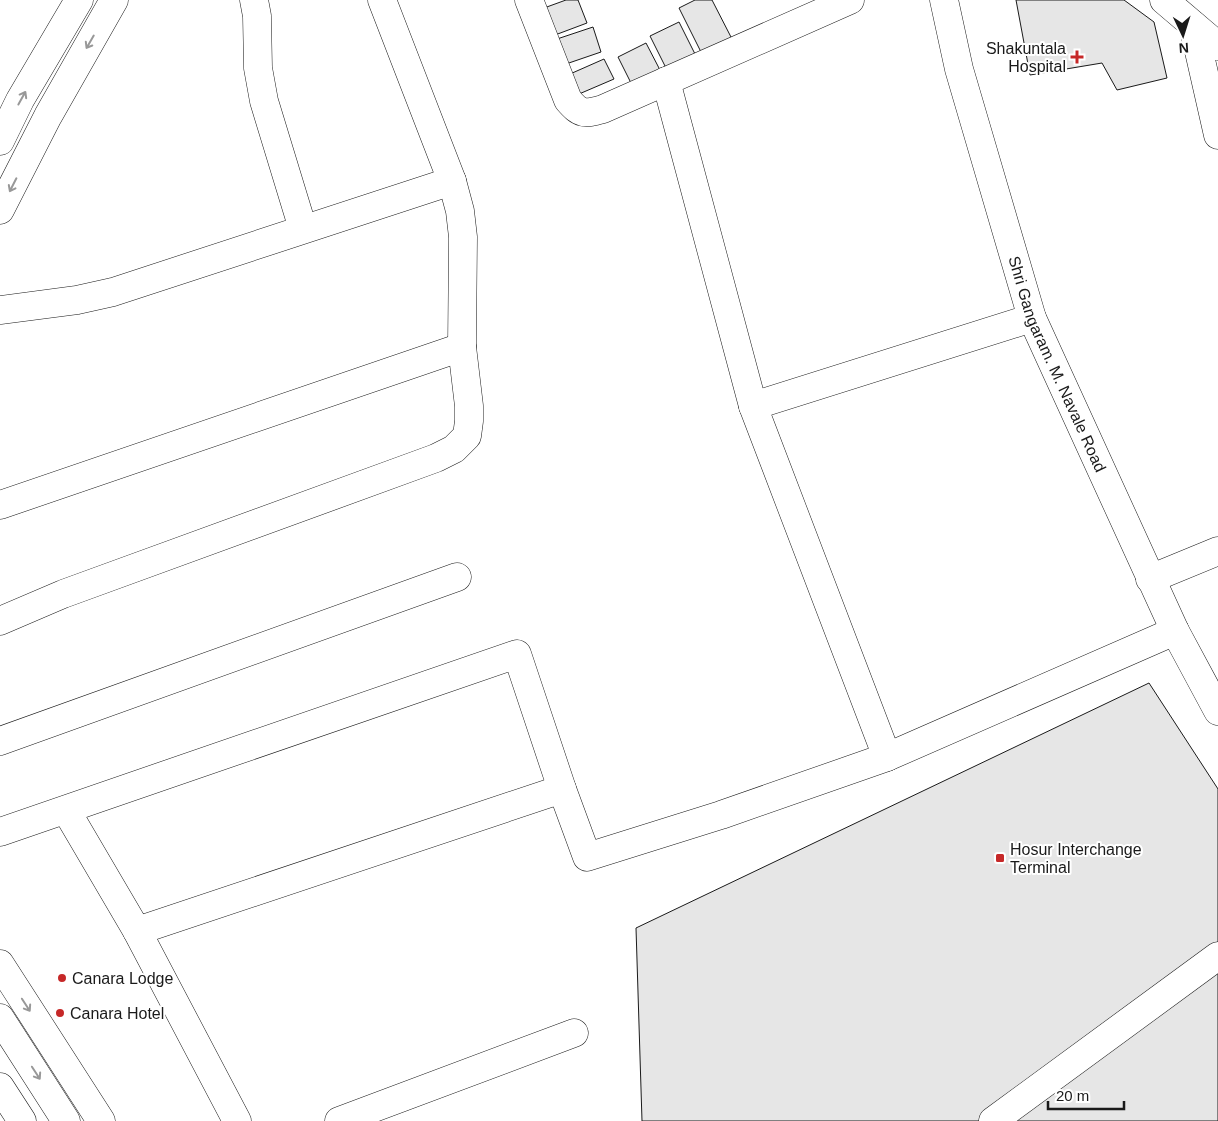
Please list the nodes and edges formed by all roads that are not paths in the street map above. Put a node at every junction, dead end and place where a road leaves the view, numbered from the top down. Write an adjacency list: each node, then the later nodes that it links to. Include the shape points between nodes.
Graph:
1 (79, 0): 13 (street, one-way to 1, via 20,100)
2 (114, 0): 15 (street, one-way to 15, via 48,116)
3 (254, 0): 16 (street, via 258,68 264,101)
4 (382, 0): 14 (street)
5 (529, 0): 11 (street, via 568,100 577,110 588,113 603,109)
6 (850, 0): 11 (street)
7 (944, 0): 18 (street, Shri Gangaram. M. Navale Road, via 959,69)
8 (1164, 0): 9 (street)
9 (1193, 25): 10 (street); 12 (street)
10 (1218, 46)
11 (666, 82): 20 (street)
12 (1218, 135)
13 (0, 142)
14 (452, 181): 16 (street); 19 (street, via 463,237)
15 (0, 210)
16 (303, 229): 17 (street, via 112,292)
17 (0, 310)
18 (1032, 318): 20 (street); 24 (street, Shri Gangaram. M. Navale Road)
19 (462, 347): 21 (street); 25 (street, via 469,421 467,436 454,449 63,594)
20 (753, 406): 29 (street)
21 (0, 505)
22 (1218, 551): 24 (street)
23 (457, 577): 28 (street)
24 (1150, 579): 26 (street, Shri Gangaram. M. Navale Road)
25 (0, 621)
26 (1175, 631): 27 (street, Shri Gangaram. M. Navale Road); 29 (street)
27 (1218, 711)
28 (0, 741)
29 (887, 756): 30 (street, via 721,815 587,857)
30 (562, 789): 31 (street, via 517,654); 33 (street)
31 (66, 810): 32 (street); 33 (street)
32 (0, 832)
33 (137, 931): 42 (street)
34 (1218, 956): 44 (street)
35 (0, 964): 41 (street, one-way to 41)
36 (0, 1018): 40 (street, one-way to 40)
37 (574, 1033): 43 (street)
38 (0, 1087): 39 (street)
39 (22, 1121)
40 (66, 1121)
41 (101, 1121)
42 (237, 1121)
43 (339, 1121)
44 (992, 1121)

